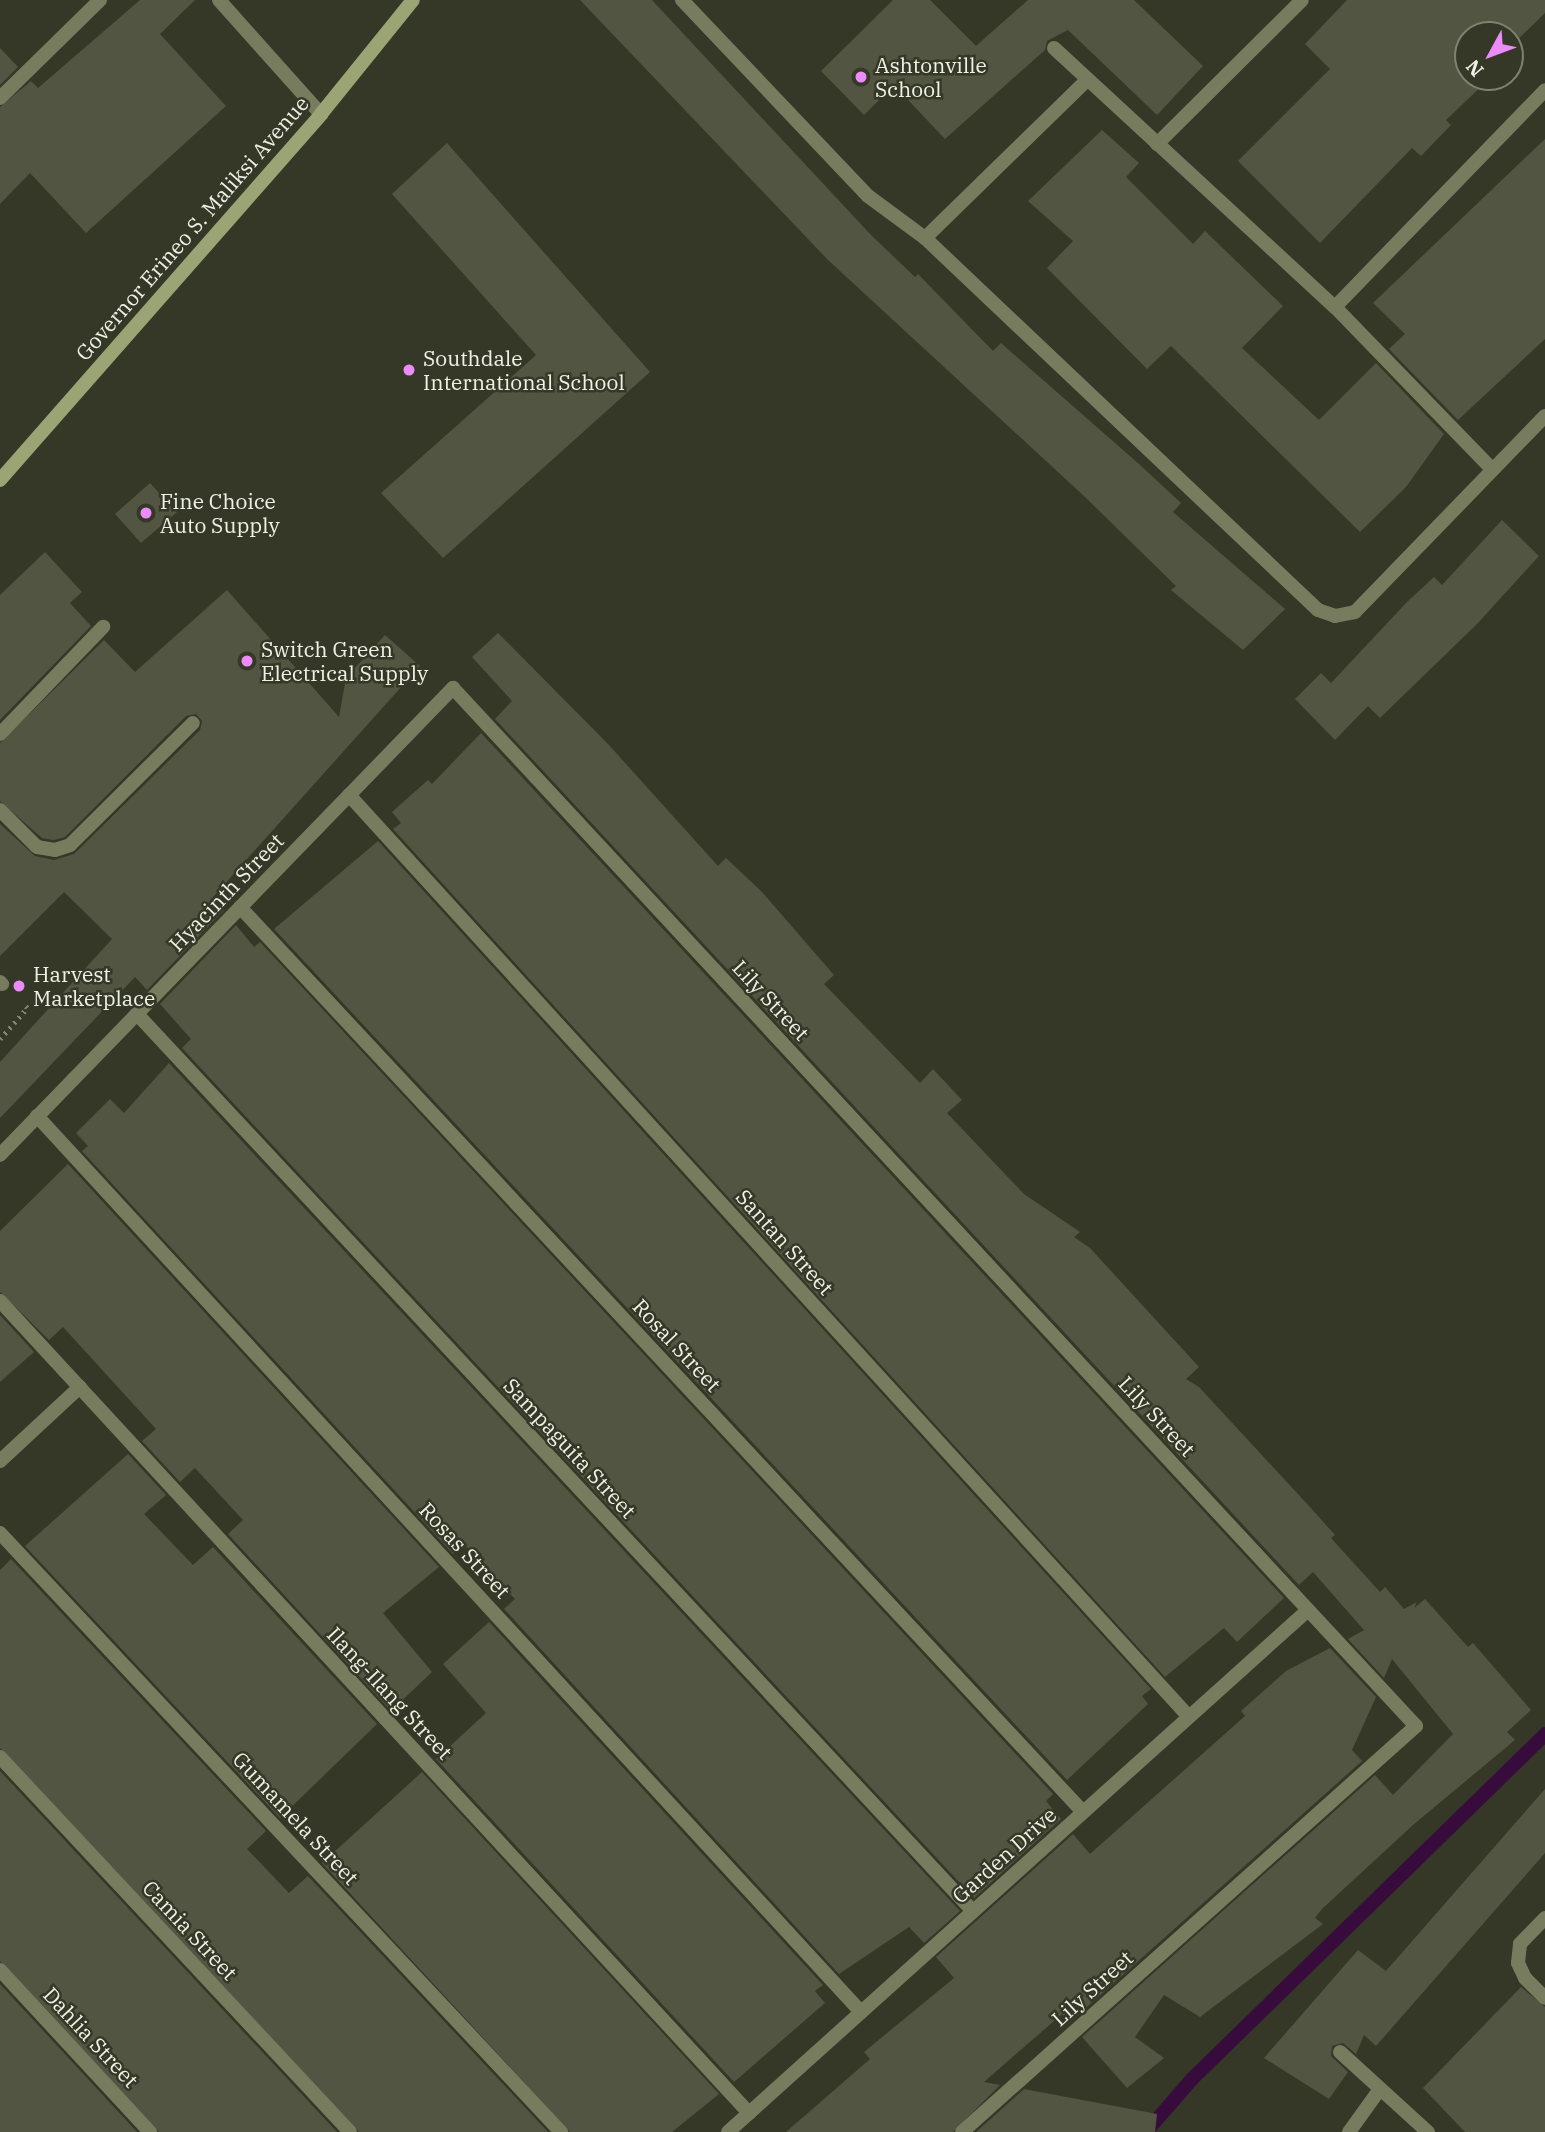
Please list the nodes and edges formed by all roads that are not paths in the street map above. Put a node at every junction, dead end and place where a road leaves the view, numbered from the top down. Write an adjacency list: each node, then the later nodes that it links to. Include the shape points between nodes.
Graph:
1 (100, 0): 9 (street)
2 (219, 0): 10 (street)
3 (413, 0): 10 (main road, Governor Erineo S. Maliksi Avenue)
4 (682, 0): 12 (street, via 868,196)
5 (1302, 0): 11 (street)
6 (1054, 48): 7 (street)
7 (1087, 80): 11 (street); 12 (street)
8 (1545, 90): 13 (street)
9 (0, 98)
10 (321, 114): 16 (main road, Governor Erineo S. Maliksi Avenue)
11 (1157, 144): 13 (street)
12 (925, 238): 15 (street, via 1318,610 1335,616 1355,612)
13 (1335, 307): 15 (street)
14 (1545, 416): 15 (street)
15 (1492, 468)
16 (0, 480)
17 (103, 627): 20 (street)
18 (453, 688): 21 (street, Hyacinth Street); 31 (street, Lily Street)
19 (193, 723): 22 (street, via 70,845 55,850 37,847)
20 (0, 734)
21 (349, 795): 23 (street, Hyacinth Street); 32 (street, Santan Street)
22 (0, 810)
23 (240, 907): 24 (street, Hyacinth Street); 34 (street, Rosal Street)
24 (137, 1014): 25 (street, Hyacinth Street); 35 (street, Sampaguita Street)
25 (37, 1116): 26 (street, Hyacinth Street); 39 (street, Rosas Street)
26 (0, 1155)
27 (0, 1301): 28 (street, Ilang-Ilang Street)
28 (80, 1387): 29 (street); 42 (street, Ilang-Ilang Street)
29 (0, 1461)
30 (0, 1533): 45 (street, Gumamela Street)
31 (1308, 1610): 32 (street, Garden Drive); 47 (street, Lily Street, via 1416,1726)
32 (1189, 1717): 34 (street, Garden Drive)
33 (0, 1758): 44 (street, Camia Street)
34 (1083, 1812): 35 (street, Garden Drive)
35 (973, 1911): 39 (street, Garden Drive)
36 (1545, 1918): 38 (street, via 1520,1944 1518,1963 1525,1978)
37 (0, 1970): 43 (street, Dahlia Street)
38 (1545, 1998)
39 (861, 2012): 42 (street, Garden Drive)
40 (1340, 2052): 41 (street)
41 (1380, 2089): 48 (street); 49 (street)
42 (749, 2113): 46 (street, Garden Drive)
43 (150, 2132)
44 (350, 2132)
45 (561, 2132)
46 (728, 2132)
47 (962, 2132)
48 (1349, 2132)
49 (1428, 2132)

